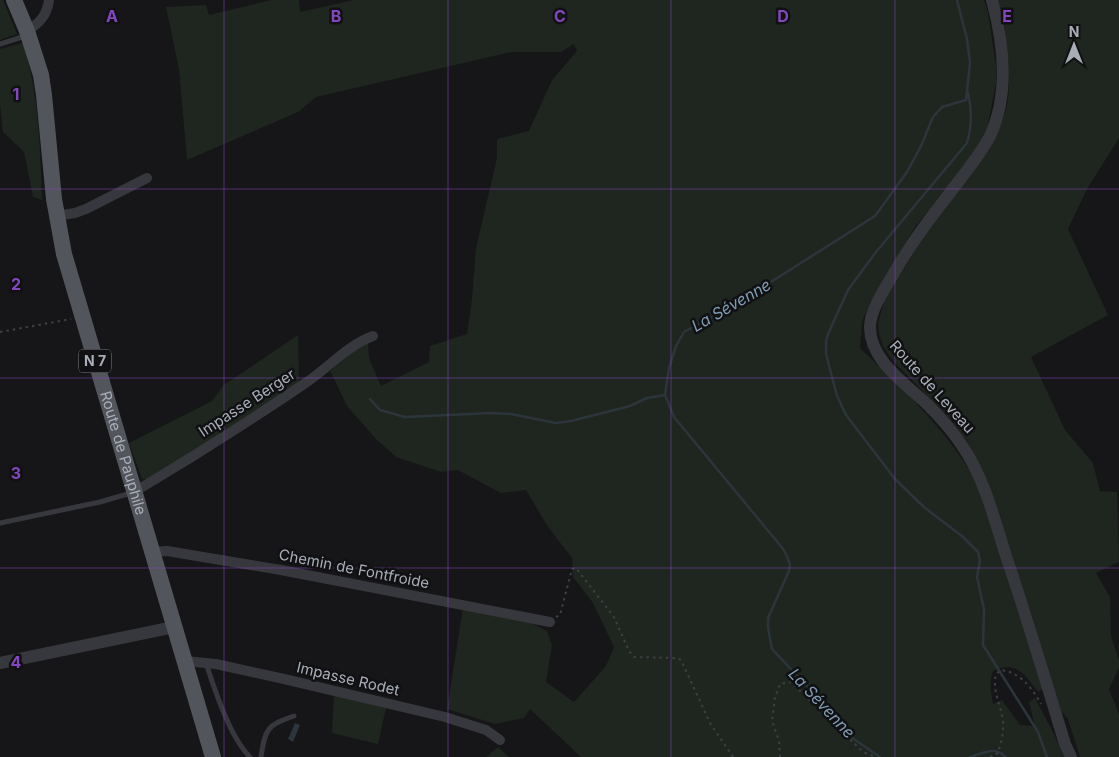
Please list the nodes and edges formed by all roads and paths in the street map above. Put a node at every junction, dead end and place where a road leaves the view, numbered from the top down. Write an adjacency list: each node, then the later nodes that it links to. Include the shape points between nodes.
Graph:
1 (14, 0): 4 (main road, Route de Pauphile / N 7)
2 (49, 0): 4 (street, via 43,18)
3 (992, 0): 29 (street, Route de Leveau, via 1003,61 996,122 984,147 921,230 899,265 872,316 871,336 880,356 942,419 977,471)
4 (27, 31): 5 (lane, via 22,37); 7 (main road, Route de Pauphile / N 7, via 44,95)
5 (0, 44)
6 (147, 178): 7 (street, via 86,209)
7 (56, 216): 8 (main road, Route de Pauphile / N 7)
8 (82, 316): 9 (path); 11 (main road, Route de Pauphile / N 7)
9 (0, 332)
10 (373, 336): 11 (street, Impasse Berger, via 361,340 280,400)
11 (134, 492): 12 (lane); 13 (main road, Route de Pauphile / N 7)
12 (0, 523)
13 (152, 552): 14 (street, Chemin de Fontfroide, via 168,551 281,570); 15 (main road, Route de Pauphile / N 7)
14 (550, 622): 25 (path, via 560,615 572,569 576,568 614,617 634,657 681,660 710,723)
15 (174, 627): 16 (main road, Route de Pauphile / N 7); 17 (street)
16 (185, 661): 18 (street, Impasse Rodet); 22 (main road, Route de Pauphile / N 7)
17 (0, 663)
18 (206, 663): 21 (street, Impasse Rodet, via 445,717 486,730); 23 (lane, via 230,724)
19 (1044, 708): 28 (path, via 1024,681 1008,671 1001,670 996,674 994,687 1003,720 1002,739 998,753)
20 (294, 716): 24 (lane, via 272,726 263,742)
21 (500, 740)
22 (213, 757)
23 (250, 757)
24 (261, 757)
25 (733, 757)
26 (780, 757): 27 (path, via 772,722 775,697 780,684 791,682 863,752)
27 (876, 757)
28 (990, 757)
29 (1071, 757)

